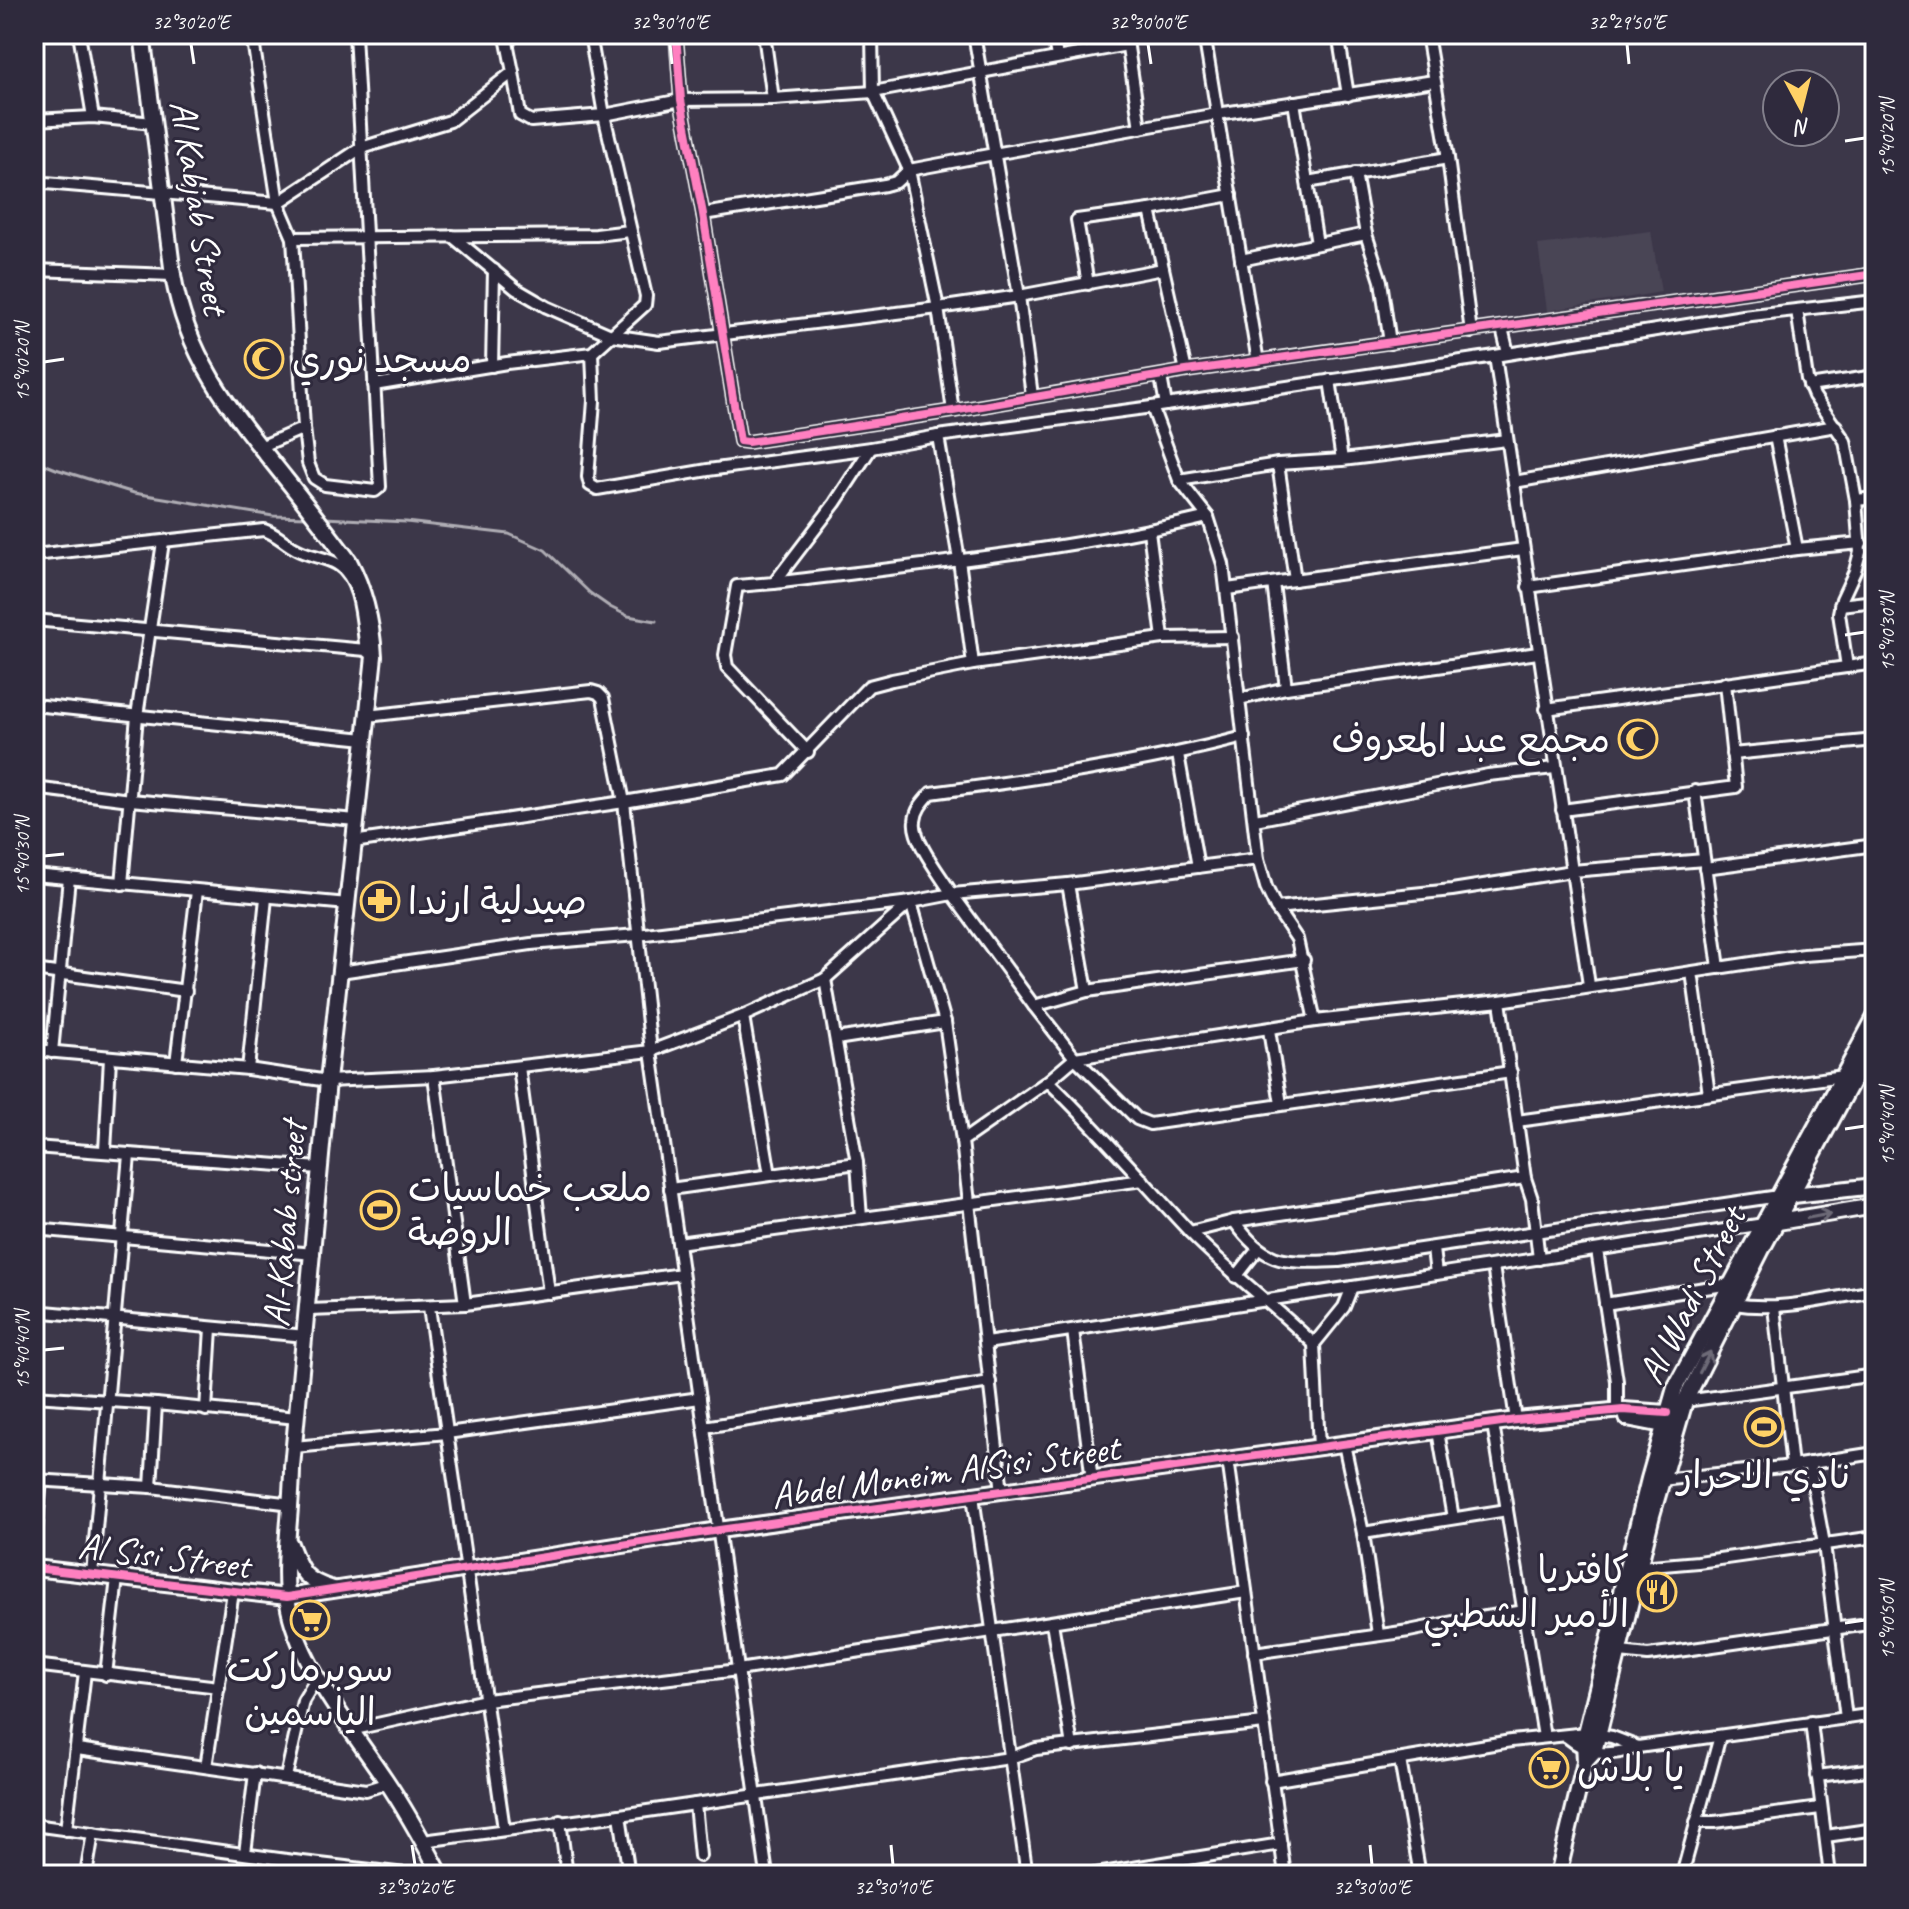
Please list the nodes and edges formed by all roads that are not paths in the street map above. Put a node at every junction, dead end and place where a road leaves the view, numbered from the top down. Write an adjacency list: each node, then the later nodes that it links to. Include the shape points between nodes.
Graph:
1 (79, 34): 28 (street)
2 (142, 34): 30 (main road, Al Kabjab Street)
3 (252, 34): 41 (street)
4 (355, 34): 32 (street)
5 (516, 34): 15 (street)
6 (590, 34): 27 (street)
7 (676, 34): 24 (street)
8 (764, 34): 23 (street)
9 (872, 34): 21 (street)
10 (974, 34): 18 (street)
11 (1053, 34): 17 (street)
12 (1204, 34): 26 (street)
13 (1338, 34): 22 (street)
14 (1427, 34): 20 (street)
15 (505, 38): 19 (street)
16 (1126, 40): 17 (street); 31 (street)
17 (1057, 57): 18 (street)
18 (981, 70): 21 (street); 33 (street)
19 (513, 72): 27 (street, via 525,119); 32 (street, via 450,121)
20 (1434, 81): 22 (street); 34 (street)
21 (873, 92): 23 (street); 35 (street)
22 (1348, 95): 25 (street)
23 (773, 99): 24 (street)
24 (681, 100): 27 (street); 43 (street)
25 (1294, 102): 26 (street); 38 (street)
26 (1217, 114): 31 (street); 40 (street)
27 (604, 115): 44 (street)
28 (93, 117): 29 (street); 30 (street)
29 (34, 120)
30 (153, 123): 39 (main road, Al Kabjab Street)
31 (1140, 128): 33 (street)
32 (361, 148): 41 (street); 47 (street)
33 (994, 154): 35 (street); 57 (street)
34 (1448, 158): 36 (street); 62 (street)
35 (909, 170): 43 (street, via 885,185); 59 (street)
36 (1355, 173): 38 (street); 45 (street)
37 (34, 182): 39 (street)
38 (1307, 182): 49 (street)
39 (162, 193): 41 (street); 55 (main road, Al Kabjab Street)
40 (1231, 195): 42 (street); 50 (street)
41 (278, 203): 48 (street)
42 (1150, 210): 51 (street); 56 (street, via 1077,220)
43 (703, 214): 64 (street)
44 (630, 231): 46 (street); 63 (street, via 647,301)
45 (1366, 234): 49 (street); 65 (street, via 1381,281)
46 (452, 236): 47 (street); 53 (street)
47 (366, 237): 48 (street); 75 (street)
48 (293, 238): 82 (street)
49 (1317, 244): 50 (street)
50 (1241, 260): 69 (street)
51 (1163, 269): 56 (street); 71 (street)
52 (34, 270): 55 (street)
53 (494, 270): 63 (street, via 547,307); 70 (street)
54 (1875, 274): 61 (street)
55 (173, 275): 86 (main road, Al Kabjab Street, via 189,339 218,392)
56 (1088, 284): 57 (street)
57 (1019, 296): 59 (street); 77 (street)
58 (1875, 301): 60 (street)
59 (938, 308): 64 (street); 80 (street)
60 (1797, 310): 67 (street); 76 (street)
61 (1502, 328): 62 (street); 67 (street)
62 (1471, 332): 65 (street)
63 (611, 335): 64 (street, via 659,342); 66 (street)
64 (721, 337): 80 (street, via 740,441)
65 (1390, 343): 69 (street)
66 (592, 353): 70 (street); 87 (street, via 588,477 597,489)
67 (1508, 353): 68 (street)
68 (1495, 356): 74 (street); 85 (street)
69 (1258, 362): 71 (street)
70 (492, 366): 75 (street)
71 (1186, 371): 73 (street)
72 (1875, 376): 76 (street)
73 (1161, 377): 77 (street); 78 (street)
74 (1330, 380): 78 (street); 88 (street)
75 (374, 385): 82 (street, via 379,490 325,485 314,478)
76 (1809, 386): 81 (street)
77 (1032, 396): 80 (street)
78 (1166, 405): 79 (street)
79 (1152, 407): 83 (street); 90 (street)
80 (953, 411)
81 (1836, 426): 84 (street); 93 (street, via 1847,450)
82 (304, 428): 86 (street)
83 (938, 436): 87 (street); 102 (street)
84 (1775, 436): 91 (street); 100 (street)
85 (1507, 440): 88 (street); 91 (street)
86 (260, 447): 98 (main road, Al Kabjab Street)
87 (871, 448): 104 (street)
88 (1342, 460): 89 (street)
89 (1278, 464): 90 (street); 103 (street)
90 (1179, 480): 94 (street)
91 (1514, 482): 99 (street)
92 (1875, 498): 93 (street)
93 (1856, 500): 97 (street)
94 (1208, 517): 95 (street); 107 (street)
95 (1149, 531): 102 (street); 113 (street)
96 (163, 542): 101 (street); 111 (street); 114 (street, via 264,530 295,549 338,564 355,590)
97 (1861, 543): 100 (street); 109 (street)
98 (338, 546): 114 (main road, Al-Kabab street, via 363,588)
99 (1523, 549): 103 (street); 106 (street)
100 (1797, 549): 106 (street)
101 (34, 555)
102 (959, 560): 104 (street); 117 (street)
103 (1295, 580): 105 (street)
104 (774, 583): 129 (street, via 737,586 724,661)
105 (1273, 583): 107 (street); 120 (street)
106 (1528, 587): 115 (street)
107 (1227, 589): 112 (street)
108 (1875, 601): 109 (street)
109 (1840, 605): 118 (street)
110 (34, 620): 111 (street)
111 (149, 629): 114 (street); 124 (street)
112 (1233, 637): 113 (street); 121 (street)
113 (1163, 638): 117 (street)
114 (370, 653): 125 (main road, Al-Kabab street)
115 (1538, 653): 120 (street); 123 (street)
116 (1875, 663): 118 (street)
117 (973, 664): 129 (street, via 869,686)
118 (1847, 667): 119 (street)
119 (1725, 683): 123 (street); 131 (street)
120 (1286, 688): 121 (street)
121 (1240, 699): 126 (street)
122 (34, 705): 124 (street)
123 (1546, 709): 132 (street)
124 (137, 716): 127 (street); 135 (street)
125 (367, 716): 127 (main road, Al-Kabab street); 136 (street, via 598,693)
126 (1244, 737): 130 (street); 139 (street)
127 (365, 739): 138 (main road, Al-Kabab street)
128 (1875, 740): 131 (street)
129 (808, 752): 136 (street, via 783,775)
130 (1178, 754): 144 (street); 151 (street, via 931,793 914,823 918,839)
131 (1732, 754): 134 (street, via 1736,787)
132 (1555, 768): 137 (street); 139 (street, via 1488,775)
133 (34, 788): 135 (street)
134 (1695, 791): 137 (street); 143 (street)
135 (130, 800): 138 (street); 148 (street)
136 (624, 802): 140 (street); 156 (street)
137 (1562, 810): 145 (street)
138 (356, 820): 140 (main road, Al-Kabab street)
139 (1255, 820): 142 (street)
140 (353, 842): 154 (main road, Al-Kabab street)
141 (1875, 845): 143 (street)
142 (1258, 859): 144 (street); 155 (street)
143 (1705, 864): 145 (street); 159 (street)
144 (1198, 867): 149 (street)
145 (1572, 871): 155 (street); 165 (street)
146 (34, 875): 147 (street)
147 (69, 878): 148 (street); 163 (street)
148 (122, 884): 150 (street)
149 (1068, 884): 151 (street); 167 (street)
150 (197, 891): 152 (street); 166 (street)
151 (952, 894): 153 (street); 169 (street)
152 (266, 898): 154 (street); 184 (street)
153 (911, 902): 156 (street); 164 (street); 173 (street)
154 (348, 904): 161 (main road, Al-Kabab street)
155 (1276, 908): 158 (street)
156 (637, 935): 161 (street, via 531,944); 178 (street)
157 (1875, 950): 159 (street)
158 (1304, 960): 167 (street); 172 (street)
159 (1719, 968): 162 (street)
160 (34, 970): 163 (street)
161 (340, 972): 188 (main road, Al-Kabab street)
162 (1692, 972): 165 (street); 190 (street)
163 (60, 973): 166 (street); 179 (street)
164 (825, 979): 170 (street); 175 (street)
165 (1589, 985): 168 (street)
166 (186, 991): 182 (street)
167 (1087, 991): 169 (street)
168 (1500, 1001): 172 (street); 185 (street)
169 (1034, 1006): 181 (street)
170 (743, 1016): 178 (street); 199 (street)
171 (1875, 1017): 187 (main road, Al Wadi Street)
172 (1315, 1021): 174 (street)
173 (945, 1022): 175 (street); 193 (street)
174 (1269, 1030): 181 (street); 191 (street)
175 (836, 1039): 197 (street)
176 (1875, 1039): 204 (main road, Al Wadi Street)
177 (34, 1050): 179 (street)
178 (651, 1051): 183 (street); 203 (street)
179 (52, 1052): 180 (street)
180 (110, 1058): 182 (street); 195 (street)
181 (1075, 1058): 189 (street); 191 (street, via 1137,1119 1150,1124)
182 (176, 1063): 184 (street)
183 (519, 1067): 186 (street); 227 (street)
184 (248, 1069): 188 (street)
185 (1511, 1072): 191 (street); 192 (street)
186 (434, 1076): 188 (street); 229 (street)
187 (1843, 1076): 190 (street); 204 (main road, Al Wadi Street)
188 (328, 1081): 198 (main road, Al-Kabab street)
189 (1048, 1081): 193 (street); 201 (street)
190 (1709, 1094): 192 (street)
191 (1281, 1104)
192 (1517, 1121): 200 (street)
193 (962, 1141): 205 (street)
194 (34, 1147): 195 (street)
195 (105, 1151): 196 (street)
196 (129, 1155): 198 (street); 213 (street)
197 (857, 1163): 199 (street); 207 (street)
198 (320, 1168): 218 (main road, Al-Kabab street)
199 (770, 1175): 203 (street)
200 (1525, 1178): 208 (street); 212 (street)
201 (1143, 1180): 205 (street); 211 (street)
202 (1875, 1186): 204 (main road)
203 (670, 1189): 214 (street)
204 (1785, 1196): 209 (main road, Al Wadi Street); 212 (street)
205 (970, 1204): 207 (street); 240 (street)
206 (1875, 1206): 209 (main road, one-way to 206)
207 (861, 1218): 214 (street)
208 (1234, 1221): 211 (street); 215 (street)
209 (1770, 1223): 217 (street); 224 (main road, Al Wadi Street); 231 (main road, Al Wadi Street)
210 (34, 1229): 213 (street)
211 (1190, 1232): 223 (street)
212 (1536, 1232): 216 (street); 219 (street)
213 (122, 1235): 218 (street); 236 (street)
214 (678, 1243): 221 (street)
215 (1258, 1249): 216 (street, via 1295,1262); 223 (street)
216 (1433, 1249): 222 (street)
217 (1597, 1250): 219 (street); 230 (street)
218 (314, 1254): 234 (main road, Al-Kabab street)
219 (1539, 1259): 220 (street)
220 (1493, 1266): 222 (street); 254 (street)
221 (682, 1274): 227 (street); 246 (street)
222 (1436, 1274): 225 (street)
223 (1236, 1277): 228 (street)
224 (1730, 1284): 230 (street); 253 (main road, Al Wadi Street, via 1675,1388)
225 (1352, 1287): 228 (street); 241 (street, via 1344,1307)
226 (1875, 1291): 233 (street)
227 (549, 1293): 229 (street)
228 (1264, 1301): 238 (street); 241 (street)
229 (465, 1304): 232 (street)
230 (1605, 1304): 251 (street, via 1617,1381 1617,1405)
231 (1734, 1304): 233 (street); 247 (main road, Al Wadi Street, one-way to 231)
232 (429, 1307): 234 (street); 258 (street)
233 (1774, 1307): 244 (street)
234 (309, 1310): 239 (main road, Al-Kabab street)
235 (34, 1311): 236 (street)
236 (114, 1317): 237 (street); 248 (street)
237 (211, 1328): 239 (street); 250 (street)
238 (1073, 1330): 240 (street); 267 (street)
239 (306, 1336): 252 (main road, Al-Kabab street)
240 (986, 1343): 243 (street)
241 (1314, 1344): 261 (street)
242 (1875, 1375): 244 (street)
243 (990, 1382): 256 (street); 271 (street)
244 (1782, 1387): 247 (street); 265 (street)
245 (34, 1396): 248 (street)
246 (700, 1398): 256 (street); 258 (street)
247 (1685, 1401): 268 (main road, Al Wadi Street)
248 (108, 1402): 249 (street); 269 (street)
249 (156, 1404): 250 (street); 270 (street)
250 (206, 1410): 252 (street)
251 (1611, 1413): 253 (main road, Abdel Moneim AlSisi Street); 254 (main road, Abdel Moneim AlSisi Street)
252 (297, 1418): 260 (main road, Al-Kabab street)
253 (1665, 1419): 311 (main road, Al Wadi Street)
254 (1516, 1420): 255 (main road, Abdel Moneim AlSisi Street)
255 (1493, 1424): 257 (main road, Abdel Moneim AlSisi Street); 274 (street)
256 (704, 1427): 276 (street)
257 (1438, 1431): 259 (main road, Abdel Moneim AlSisi Street); 275 (street)
258 (447, 1433): 260 (street); 284 (street)
259 (1344, 1444): 261 (main road, Abdel Moneim AlSisi Street); 277 (street)
260 (294, 1447): 273 (main road, Al-Kabab street)
261 (1319, 1448): 263 (main road, Abdel Moneim AlSisi Street)
262 (1875, 1453): 264 (street)
263 (1228, 1459): 267 (main road, Abdel Moneim AlSisi Street); 289 (street)
264 (1809, 1463): 265 (street); 280 (street)
265 (1792, 1466): 268 (street)
266 (38, 1480): 269 (street); 281 (street)
267 (1092, 1480): 271 (main road, Abdel Moneim AlSisi Street)
268 (1661, 1480): 282 (main road, Al Wadi Street)
269 (100, 1484): 270 (street); 285 (street)
270 (151, 1487): 273 (street)
271 (1002, 1492): 272 (main road, Abdel Moneim AlSisi Street)
272 (973, 1496): 276 (main road, Abdel Moneim AlSisi Street); 295 (street)
273 (292, 1504): 279 (main road, Al-Kabab street)
274 (1507, 1510): 275 (street); 291 (street)
275 (1453, 1518): 277 (street)
276 (719, 1530): 284 (main road, Abdel Moneim AlSisi Street); 300 (street)
277 (1363, 1533): 296 (street)
278 (1875, 1537): 280 (street)
279 (289, 1541): 287 (main road, via 304,1575); 290 (main road, Al-Kabab street)
280 (1824, 1544): 282 (street); 294 (street)
281 (34, 1548)
282 (1640, 1567): 297 (main road, Al Wadi Street)
283 (34, 1568): 285 (main road, Al Sisi Street)
284 (467, 1570): 287 (main road, Abdel Moneim AlSisi Street); 305 (street)
285 (92, 1575): 286 (main road, Al Sisi Street)
286 (117, 1578): 288 (main road, Al Sisi Street); 302 (street)
287 (337, 1590): 290 (main road, Abdel Moneim AlSisi Street)
288 (233, 1592): 290 (main road, Al Sisi Street); 304 (street)
289 (1246, 1592): 292 (street); 298 (street)
290 (287, 1597): 303 (main road, Al-Kabab street, via 298,1639)
291 (1525, 1611): 296 (street); 313 (street)
292 (1052, 1622): 295 (street); 315 (street)
293 (1875, 1623): 294 (street)
294 (1833, 1628): 297 (street, via 1648,1655); 307 (street)
295 (992, 1631): 300 (street); 319 (street)
296 (1378, 1634): 298 (street)
297 (1620, 1652): 311 (main road, Al Wadi Street)
298 (1254, 1653): 309 (street)
299 (34, 1665): 301 (street)
300 (738, 1670): 305 (street); 328 (street)
301 (85, 1672): 302 (street); 317 (street)
302 (106, 1675): 304 (street)
303 (318, 1676): 310 (main road, Al-Kabab street); 325 (street, via 303,1701)
304 (219, 1687): 321 (street)
305 (486, 1700): 310 (street); 335 (street)
306 (1875, 1714): 307 (street)
307 (1846, 1718): 308 (street)
308 (1811, 1722): 312 (street); 324 (street)
309 (1264, 1723): 315 (street); 326 (street)
310 (350, 1730): 327 (main road, Al-Kabab street)
311 (1593, 1734): 314 (street); 316 (street); 318 (main road, Al Wadi Street)
312 (1720, 1736): 316 (street); 333 (street)
313 (1544, 1737): 314 (street); 320 (street)
314 (1567, 1737): 318 (street)
315 (1072, 1746): 319 (street)
316 (1638, 1747): 318 (street)
317 (77, 1749): 321 (street); 337 (street)
318 (1587, 1754): 357 (main road, Al Wadi Street)
319 (1010, 1758): 328 (street); 353 (street)
320 (1400, 1760): 326 (street); 356 (street)
321 (206, 1767): 323 (street)
322 (1875, 1769): 324 (street)
323 (255, 1773): 325 (street); 342 (street)
324 (1817, 1776): 330 (street)
325 (286, 1777): 327 (street, via 366,1790)
326 (1271, 1781): 341 (street)
327 (388, 1783): 340 (main road, Al-Kabab street)
328 (756, 1796): 329 (street); 352 (street)
329 (695, 1804): 331 (street); 343 (street)
330 (1820, 1808): 333 (street); 339 (street)
331 (620, 1815): 332 (street); 351 (street)
332 (560, 1821): 335 (street); 350 (street)
333 (1696, 1822): 358 (street)
334 (34, 1825): 337 (street)
335 (504, 1829): 340 (street)
336 (1875, 1829): 339 (street)
337 (66, 1830): 338 (street)
338 (93, 1833): 342 (street); 347 (street)
339 (1826, 1836): 359 (street)
340 (423, 1841): 346 (main road, Al-Kabab street)
341 (1281, 1844): 345 (street); 355 (street)
342 (245, 1853): 344 (street)
343 (700, 1856)
344 (294, 1861): 348 (street); 349 (street)
345 (1156, 1870): 354 (street)
346 (436, 1873)
347 (86, 1875)
348 (292, 1875)
349 (414, 1875)
350 (567, 1875)
351 (629, 1875)
352 (767, 1875)
353 (1027, 1875)
354 (1090, 1875)
355 (1285, 1875)
356 (1420, 1875)
357 (1558, 1875)
358 (1682, 1875)
359 (1830, 1875)

